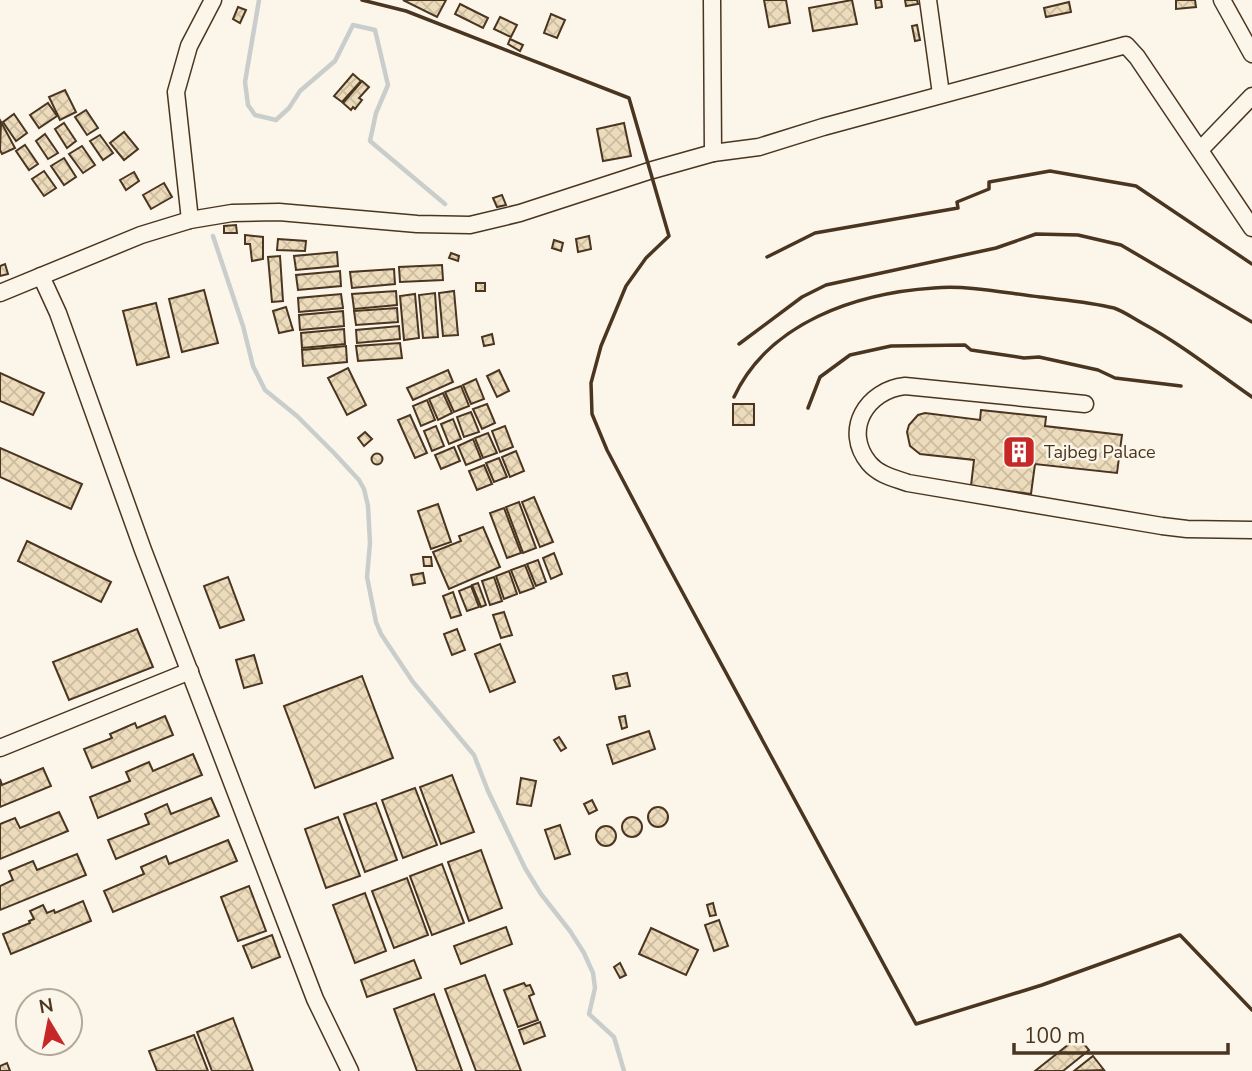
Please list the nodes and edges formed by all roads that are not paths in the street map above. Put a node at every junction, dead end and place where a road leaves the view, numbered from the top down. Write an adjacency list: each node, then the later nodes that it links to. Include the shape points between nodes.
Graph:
1 (213, 0): 10 (street, via 189,46 176,92)
2 (712, 0): 9 (street)
3 (928, 0): 6 (street)
4 (1222, 0): 5 (street)
5 (1252, 54)
6 (941, 94): 8 (street, via 1126,45); 9 (street, via 774,144)
7 (1252, 96): 8 (street)
8 (1200, 150): 11 (street)
9 (713, 153): 10 (street, via 470,225 279,212 232,212)
10 (190, 220): 12 (street)
11 (1252, 228)
12 (41, 276): 13 (street); 16 (street)
13 (0, 293)
14 (1085, 404): 15 (street, via 895,387 869,403 859,422 859,443 876,470 908,483 1162,526)
15 (1252, 530)
16 (190, 671): 17 (street); 18 (street, via 315,999)
17 (0, 748)
18 (350, 1071)

